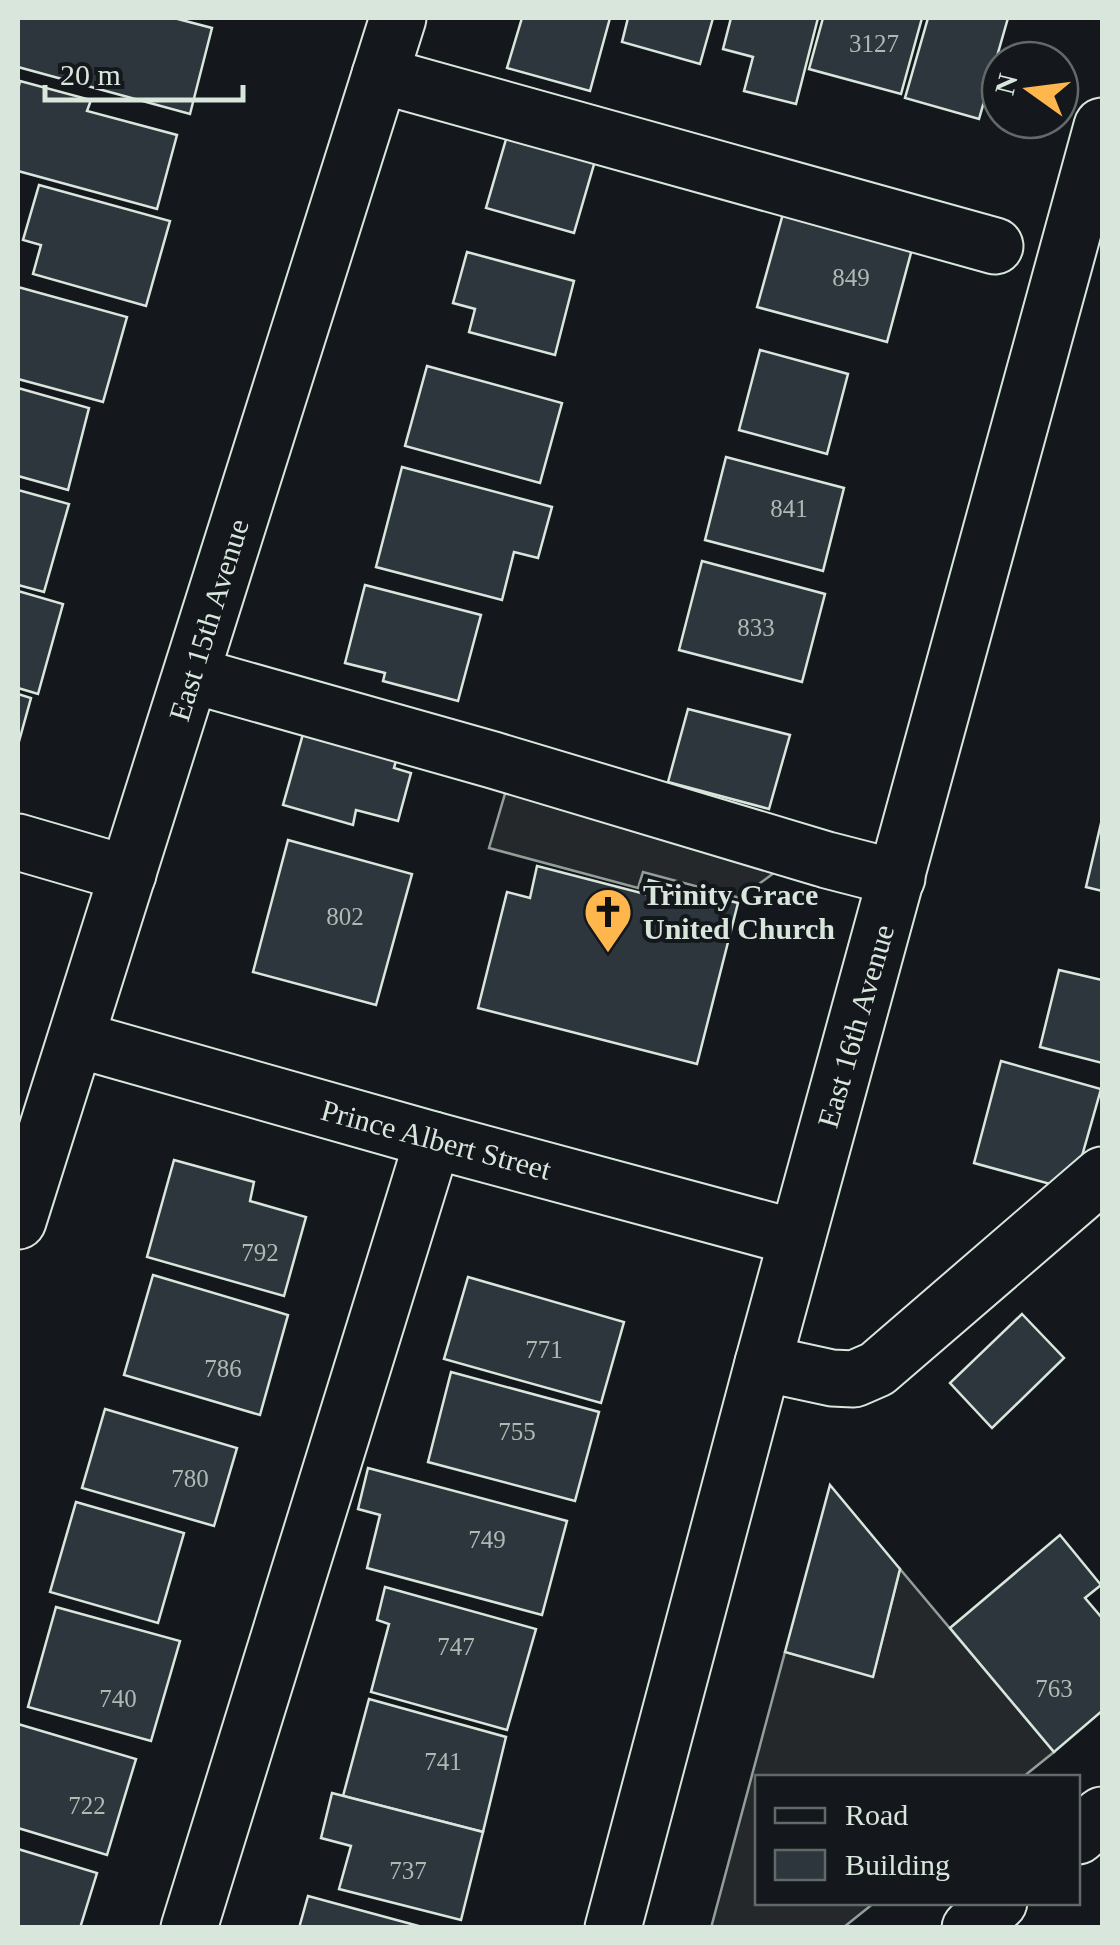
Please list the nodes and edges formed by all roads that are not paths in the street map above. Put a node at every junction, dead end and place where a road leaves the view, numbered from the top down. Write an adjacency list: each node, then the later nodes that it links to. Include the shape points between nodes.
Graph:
1 (398, 18): 2 (street, East 15th Avenue)
2 (380, 75): 4 (street); 5 (street, East 15th Avenue)
3 (1102, 126): 8 (street, East 16th Avenue)
4 (995, 246)
5 (192, 675): 7 (street, East 15th Avenue); 8 (street)
6 (18, 842): 7 (street)
7 (128, 874): 9 (street, East 15th Avenue)
8 (897, 878): 13 (street, East 16th Avenue)
9 (76, 1039): 10 (street, Prince Albert Street); 12 (street, East 15th Avenue)
10 (433, 1140): 13 (street, Prince Albert Street); 18 (street)
11 (1102, 1175): 14 (street, via 877,1369 854,1380)
12 (18, 1221)
13 (797, 1238): 14 (street, East 16th Avenue)
14 (763, 1363): 19 (street, East 16th Avenue)
15 (1102, 1815): 16 (street)
16 (1080, 1834)
17 (996, 1905): 20 (street)
18 (189, 1928)
19 (613, 1928)
20 (970, 1928)

